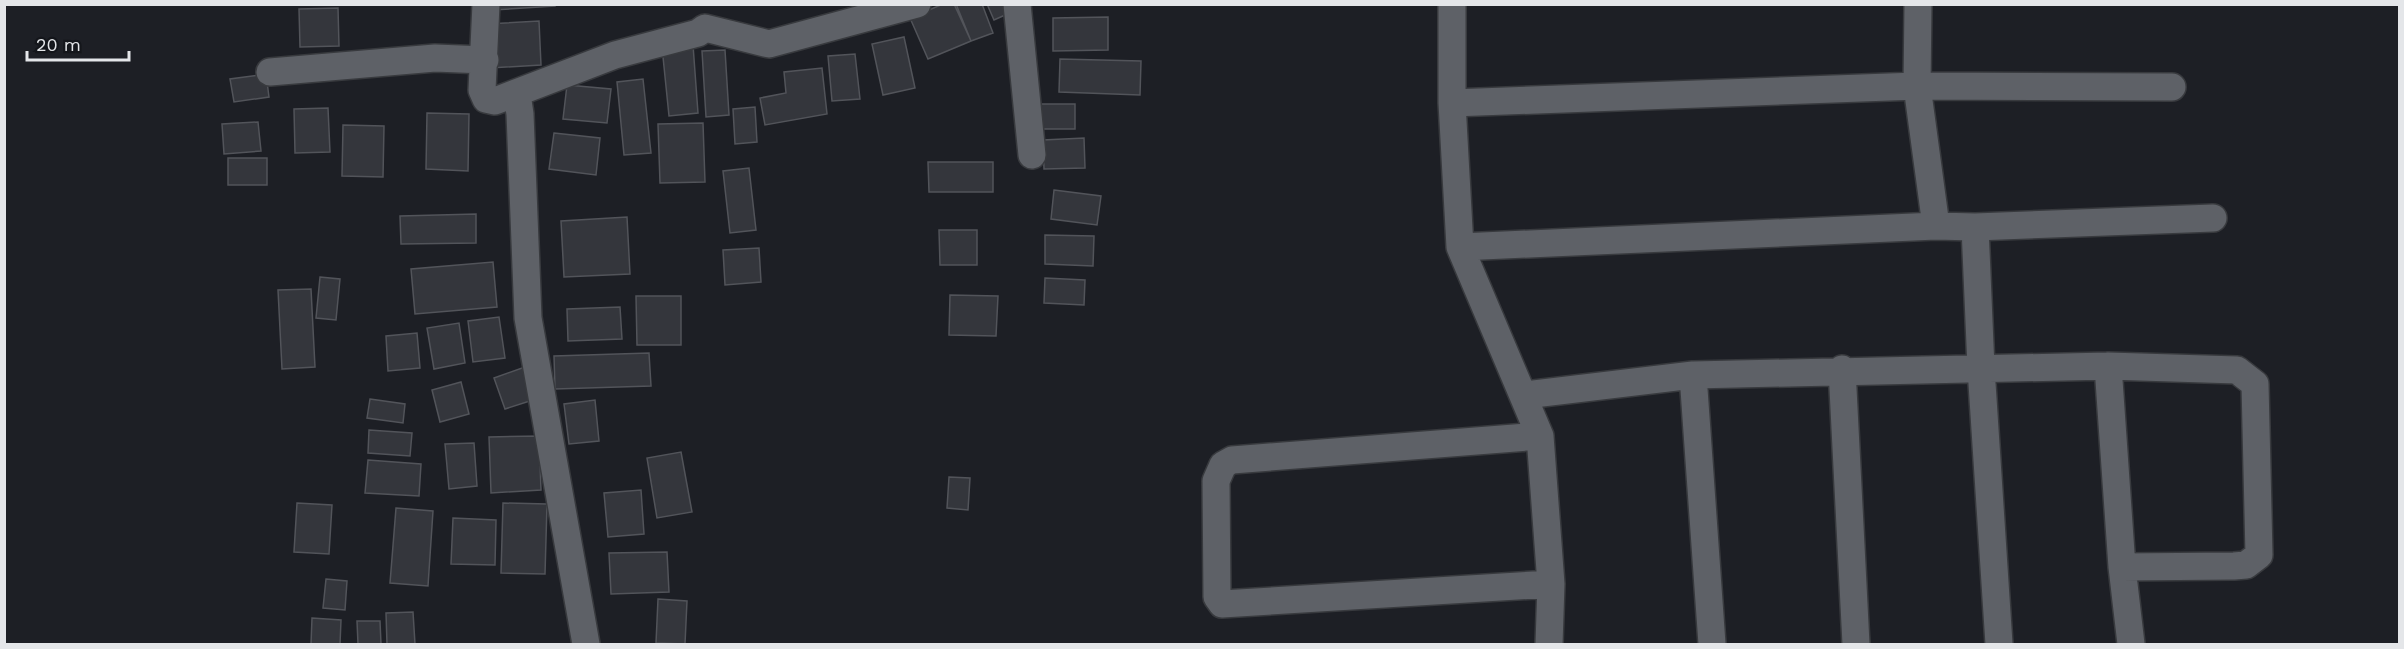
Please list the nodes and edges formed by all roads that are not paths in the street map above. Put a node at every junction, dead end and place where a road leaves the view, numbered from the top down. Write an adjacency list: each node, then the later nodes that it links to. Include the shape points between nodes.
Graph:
1 (486, 4): 7 (street)
2 (917, 4): 6 (street, via 769,44)
3 (1017, 4): 13 (street)
4 (1452, 4): 12 (street)
5 (1918, 4): 9 (street)
6 (705, 16): 11 (street, via 698,33 615,55)
7 (485, 60): 8 (street, via 435,58); 11 (street, via 482,90 486,99 495,101)
8 (270, 72)
9 (1917, 86): 10 (street); 12 (street); 15 (street)
10 (2172, 87)
11 (517, 94): 26 (street, via 528,318)
12 (1452, 102): 17 (street)
13 (1032, 155)
14 (2213, 218): 16 (street)
15 (1936, 226): 16 (street); 17 (street)
16 (1975, 227): 19 (street)
17 (1461, 247): 22 (street)
18 (2109, 366): 19 (street); 24 (street); 24 (street, via 2237,370 2255,384 2259,555 2246,565)
19 (1981, 368): 20 (street); 30 (street)
20 (1842, 369): 21 (street); 29 (street)
21 (1693, 375): 22 (street); 28 (street)
22 (1525, 395): 23 (street)
23 (1540, 436): 25 (street); 25 (street, via 1232,460 1222,465 1216,481 1218,597 1222,604)
24 (2122, 567): 31 (street)
25 (1551, 584): 27 (street)
26 (586, 645)
27 (1549, 645)
28 (1712, 645)
29 (1856, 645)
30 (1999, 645)
31 (2131, 645)

